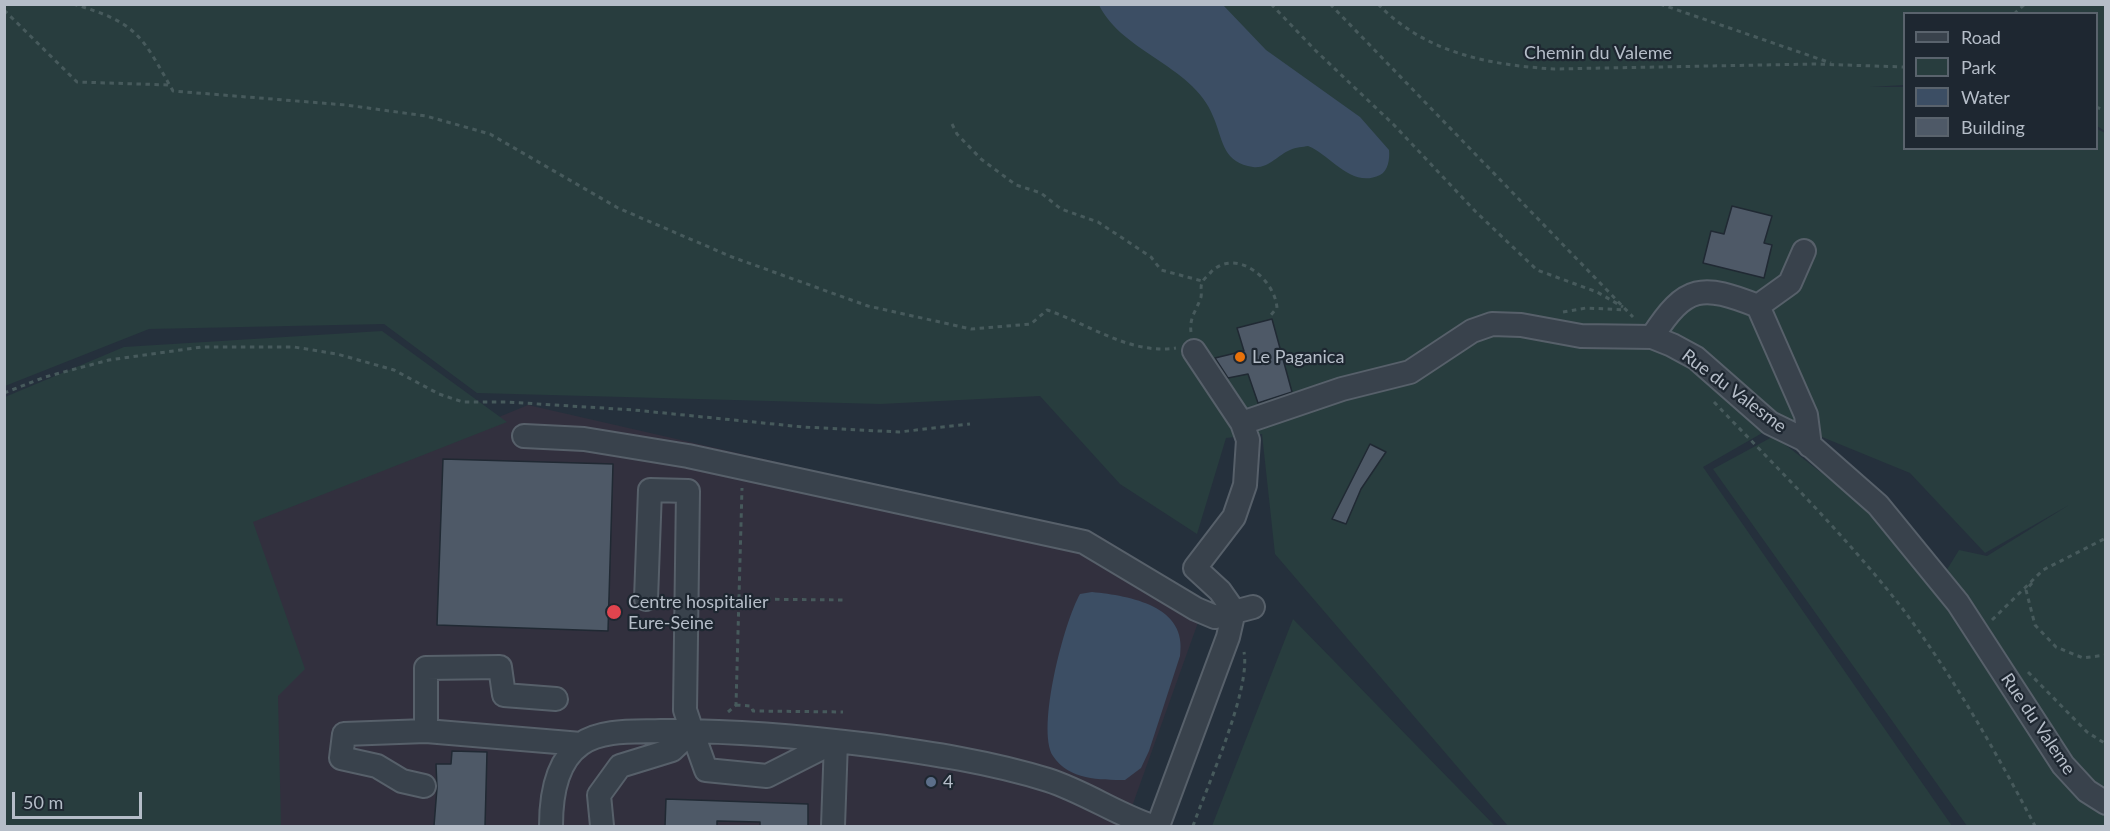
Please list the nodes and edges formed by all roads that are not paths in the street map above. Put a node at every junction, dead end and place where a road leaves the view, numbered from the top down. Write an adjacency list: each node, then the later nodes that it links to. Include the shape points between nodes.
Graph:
1 (1803, 251): 2 (street, via 1790,283)
2 (1758, 306): 3 (street, via 1722,292 1686,296); 7 (street, via 1806,415)
3 (1652, 337): 5 (street, Rue du Valesme, via 1581,336 1492,324 1472,331 1410,372 1342,389); 7 (street, Rue du Valesme, via 1696,358 1770,423)
4 (1194, 351): 5 (street)
5 (1242, 423): 9 (street, via 1248,440 1245,485 1227,534 1195,568)
6 (524, 436): 9 (street, via 584,439 688,456 1084,542 1215,617)
7 (1810, 446): 10 (street, Rue du Valesme, via 1894,523)
8 (646, 599): 12 (street, via 650,490 688,490 680,702)
9 (1244, 609): 22 (street, via 1228,638)
10 (1981, 636): 17 (street, Rue du Valeme, via 2063,765 2087,791)
11 (556, 699): 13 (street, via 504,695 500,667 426,668)
12 (692, 730): 14 (street, via 760,732); 14 (street, via 706,770 767,776); 15 (street, via 604,734); 19 (street, via 672,750 620,766 599,795)
13 (426, 731): 15 (street); 16 (street, via 344,734 341,758 377,766 402,781)
14 (836, 741): 20 (street); 21 (street, via 1049,781)
15 (581, 744): 18 (street, via 566,761 555,783)
16 (424, 786)
17 (2106, 803)
18 (551, 826)
19 (602, 826)
20 (833, 826)
21 (1152, 826)
22 (1158, 826)

